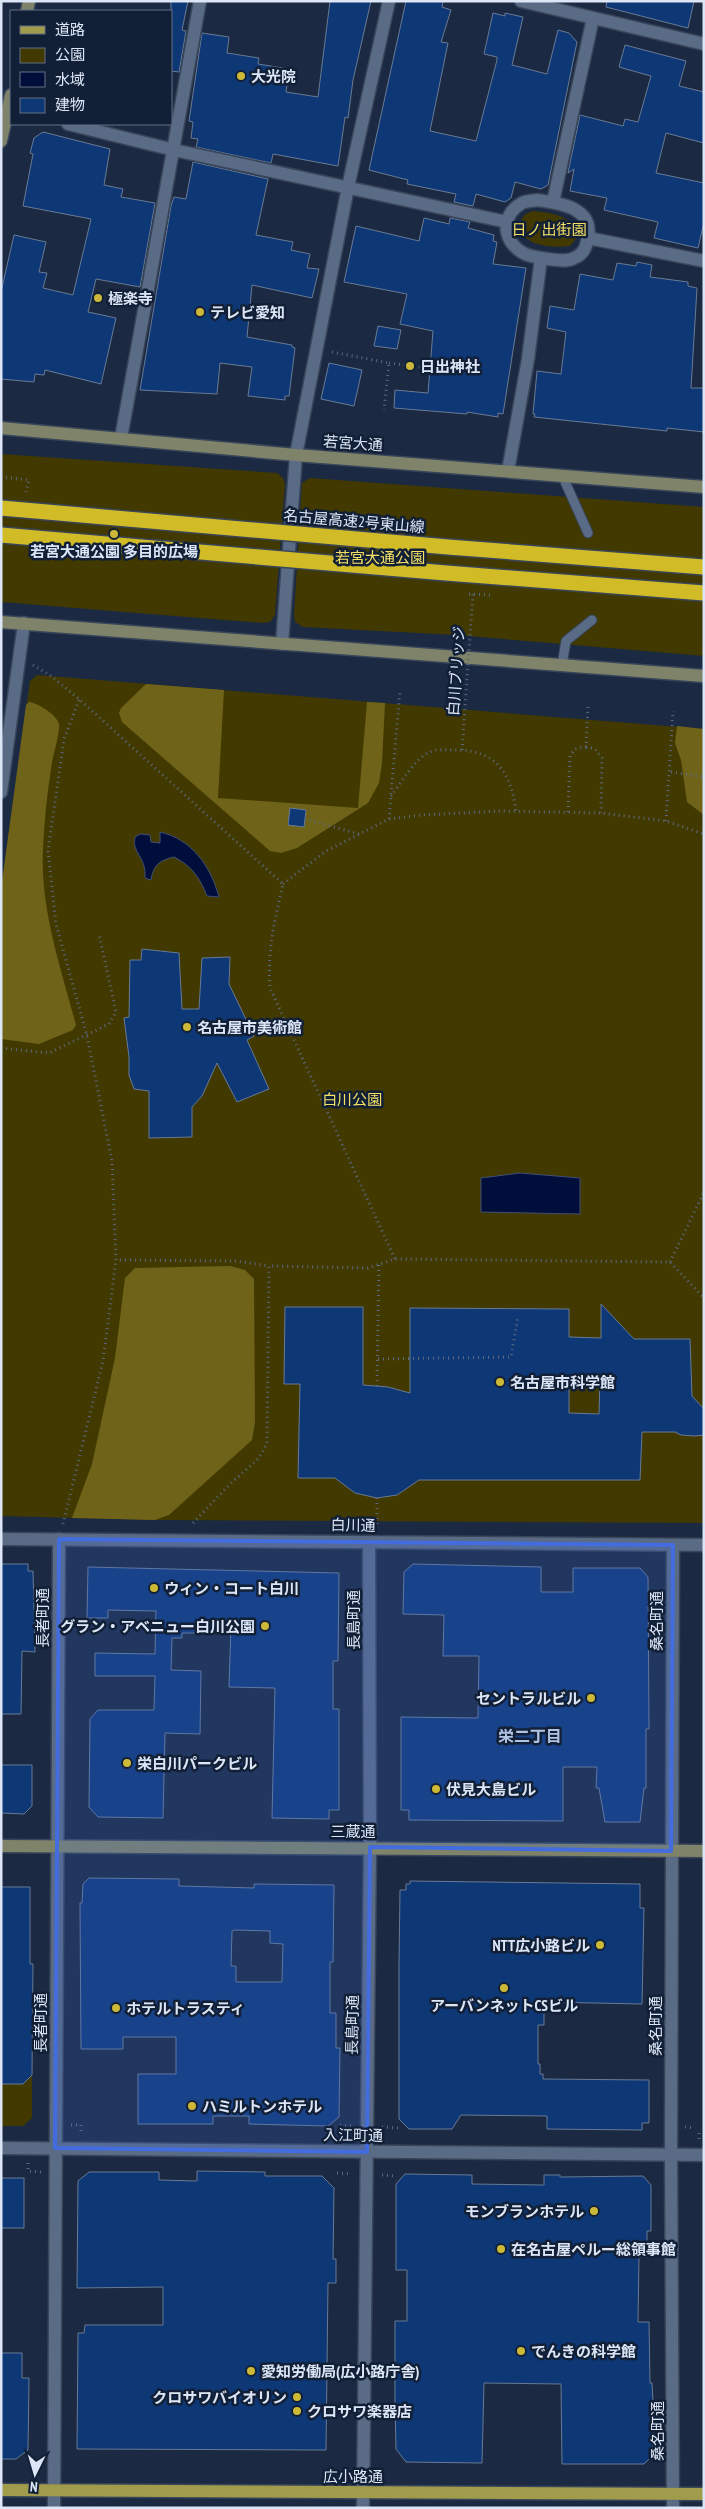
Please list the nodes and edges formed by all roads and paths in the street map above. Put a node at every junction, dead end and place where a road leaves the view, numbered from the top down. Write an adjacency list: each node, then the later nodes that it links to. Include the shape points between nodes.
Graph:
1 (200, 1): 9 (street)
2 (389, 1): 10 (street)
3 (521, 1): 4 (street)
4 (593, 18): 5 (street); 11 (street)
5 (704, 44)
6 (10, 110): 8 (street)
7 (72, 125): 9 (street)
8 (1, 141)
9 (174, 150): 10 (street); 21 (street)
10 (348, 187): 12 (street); 16 (street)
11 (552, 202): 12 (street, via 523,202); 13 (street, via 566,204 581,212 588,224)
12 (507, 222): 14 (street, via 506,236 514,246)
13 (588, 238): 14 (street, via 585,250 574,259); 15 (street)
14 (541, 258): 23 (street)
15 (704, 261)
16 (316, 350): 17 (path); 22 (street)
17 (389, 363): 18 (path); 19 (path)
18 (428, 368)
19 (384, 410)
20 (1, 428): 21 (street, 若宮大通)
21 (121, 438): 22 (street, 若宮大通)
22 (296, 455): 23 (street, 若宮大通); 37 (street)
23 (508, 471): 24 (street, 若宮大通)
24 (562, 475): 26 (street, 若宮大通); 29 (lane)
25 (1, 477): 27 (path, via 29,480 28,492)
26 (704, 486)
27 (19, 491)
28 (1, 508): 31 (highway, 名古屋高速2号東山線, bridge)
29 (588, 533)
30 (1, 535): 32 (highway, bridge, via 426,572)
31 (704, 567)
32 (704, 592)
33 (473, 594): 46 (path, 白川ブリッジ, bridge)
34 (592, 620): 39 (lane, via 566,641)
35 (1, 622): 36 (street)
36 (24, 623): 37 (street); 49 (street)
37 (282, 644): 39 (street)
38 (32, 664): 42 (path)
39 (562, 665): 40 (street)
40 (704, 676)
41 (400, 690): 50 (path)
42 (79, 699): 59 (path); 61 (path, via 64,739 48,851 56,924)
43 (588, 704): 45 (path)
44 (673, 711): 47 (path)
45 (586, 746): 52 (path, via 575,749 570,756); 53 (path, via 595,749 602,758)
46 (462, 750): 50 (path, via 435,750 425,754); 51 (path, via 478,752 498,764 513,791)
47 (671, 772): 48 (path); 56 (path)
48 (704, 777)
49 (1, 792)
50 (391, 796): 55 (path)
51 (516, 811): 52 (path); 55 (path)
52 (568, 812): 53 (path)
53 (601, 813): 56 (path)
54 (305, 819): 57 (path)
55 (389, 819): 57 (path)
56 (666, 821): 58 (path)
57 (358, 834): 59 (path, via 326,851)
58 (704, 834)
59 (283, 884): 64 (path, via 271,936 270,988)
60 (99, 934): 61 (path, via 116,1012 109,1024)
61 (87, 1036): 62 (path, via 49,1053); 65 (path, via 112,1161)
62 (1, 1048)
63 (704, 1192): 66 (path)
64 (395, 1259): 66 (path); 67 (path)
65 (116, 1260): 68 (path, via 236,1261); 75 (path, via 103,1361)
66 (670, 1262): 69 (path)
67 (379, 1264): 68 (path, via 368,1268); 71 (path)
68 (269, 1266): 74 (path, via 267,1444 258,1459)
69 (704, 1298)
70 (518, 1316): 71 (path, via 511,1357)
71 (378, 1359): 72 (path)
72 (377, 1386)
73 (377, 1498): 76 (path)
74 (193, 1523)
75 (63, 1524)
76 (377, 1525)
77 (1, 1539): 78 (street, 白川通)
78 (59, 1539): 79 (street, 白川通); 83 (street, 長者町通)
79 (369, 1542): 80 (street, 白川通); 84 (street, 長島町通)
80 (673, 1545): 81 (street, 白川通); 85 (street, 桑名町通)
81 (704, 1545)
82 (1, 1846): 83 (street, 三蔵通)
83 (58, 1847): 84 (street, 三蔵通); 88 (street, 長者町通)
84 (370, 1847): 85 (street, 三蔵通); 89 (street, 長島町通)
85 (671, 1851): 86 (street, 三蔵通); 90 (street, 桑名町通)
86 (704, 1851)
87 (1, 2148): 88 (street, 入江町通)
88 (55, 2148): 89 (street, 入江町通); 93 (street, 長者町通)
89 (367, 2152): 90 (street, 入江町通); 94 (street, 長島町通)
90 (671, 2155): 91 (street, 入江町通); 95 (street, 桑名町通)
91 (704, 2155)
92 (1, 2490): 93 (main road, 広小路通)
93 (55, 2490): 94 (main road, 広小路通); 97 (street, 長者町通)
94 (363, 2492): 95 (main road, 広小路通); 98 (street, 長島町通)
95 (674, 2494): 96 (main road, 広小路通); 99 (street, 桑名町通)
96 (704, 2494)
97 (54, 2508)
98 (363, 2508)
99 (674, 2508)

